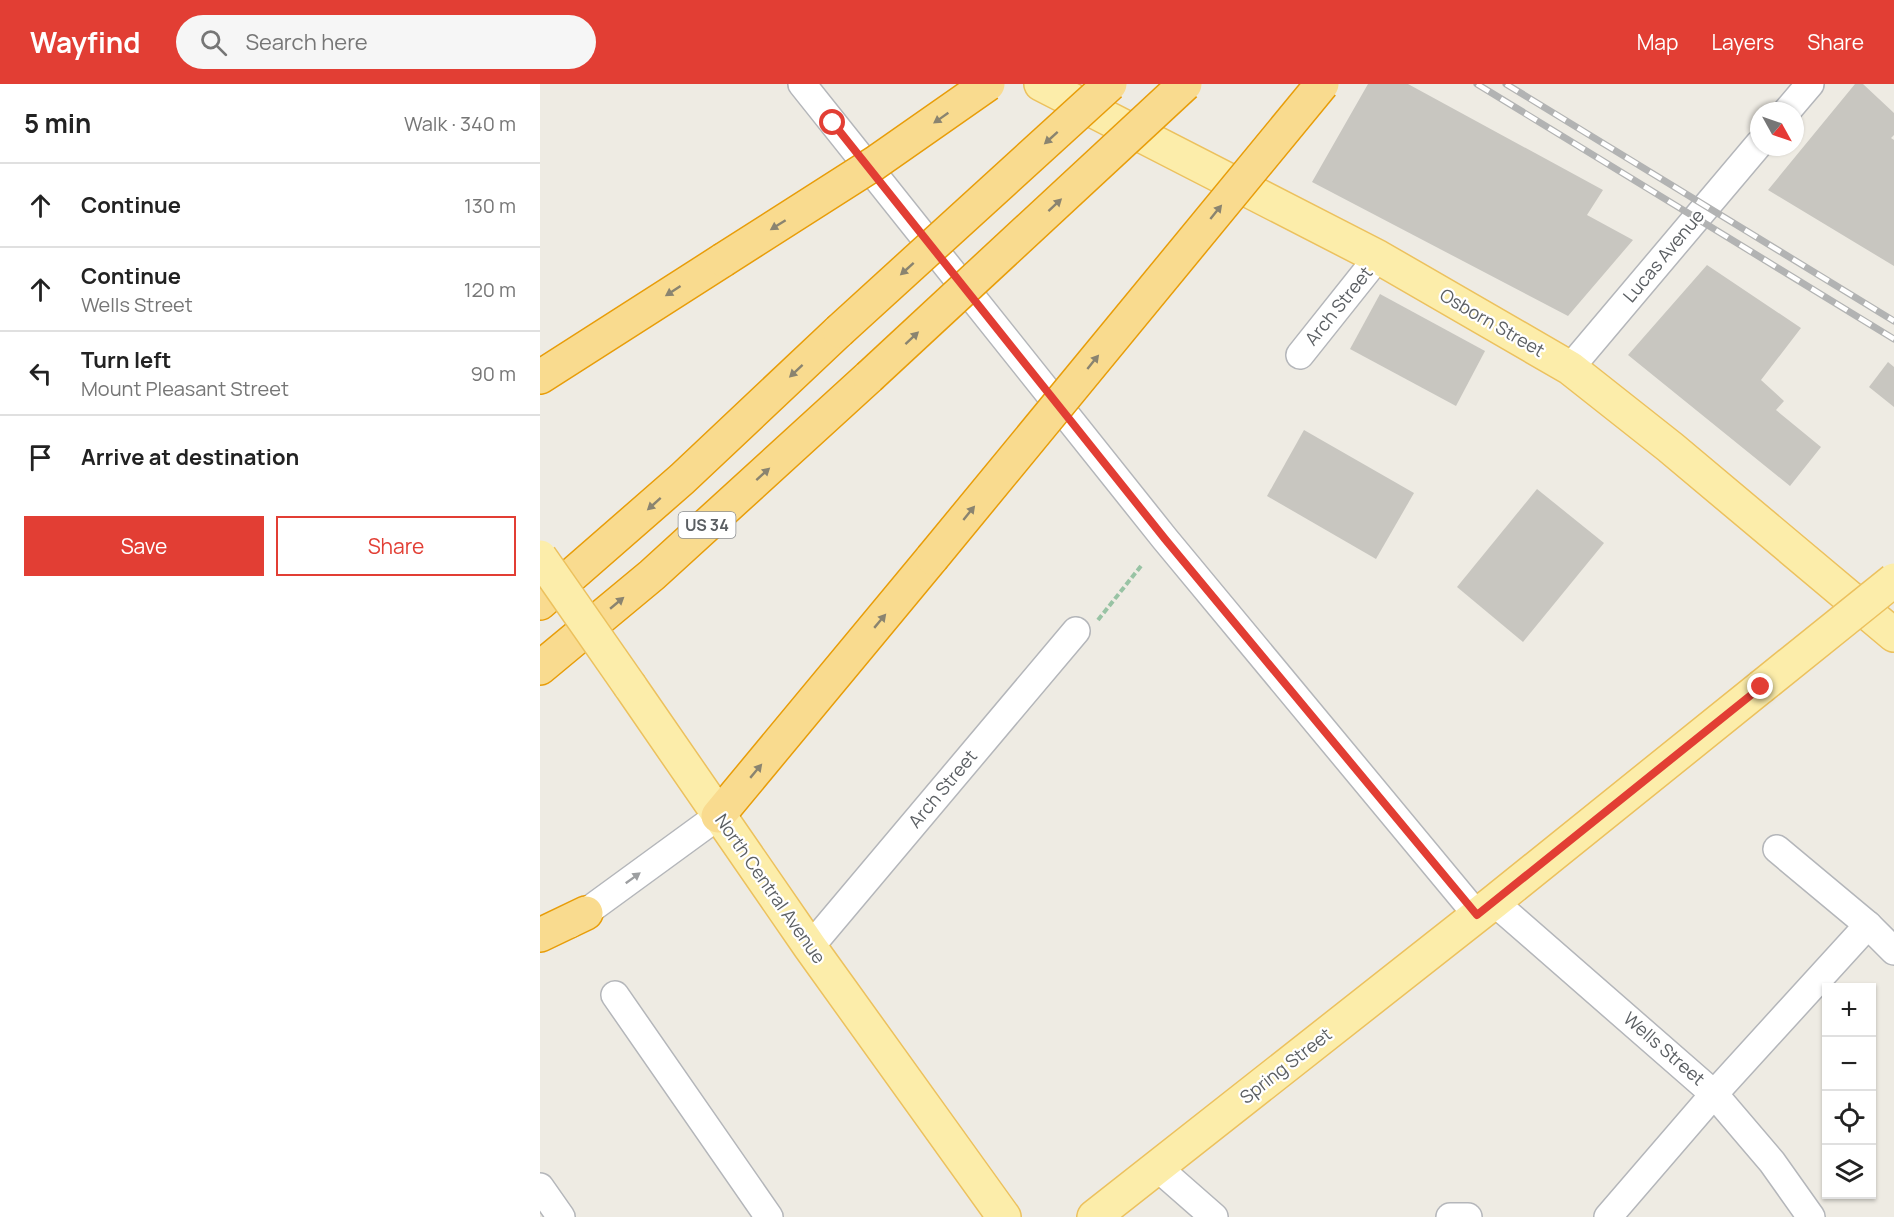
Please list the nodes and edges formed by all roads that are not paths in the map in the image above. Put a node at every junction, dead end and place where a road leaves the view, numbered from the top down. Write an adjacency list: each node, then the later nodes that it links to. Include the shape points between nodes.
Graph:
1 (988, 84): 13 (highway, one-way to 13, bridge, via 885,157)
2 (1041, 84): 10 (main road, Osborn Street)
3 (1110, 84): 16 (highway, US 34, one-way to 16, bridge, via 682,478)
4 (1185, 84): 19 (highway, US 34, one-way to 4, bridge, via 652,575)
5 (1322, 84): 20 (highway, one-way to 5, bridge)
6 (1810, 84): 8 (street)
7 (804, 85): 22 (street, Wells Street, via 1165,539)
8 (1795, 102)
9 (1750, 155): 12 (street, Lucas Avenue)
10 (1378, 257): 11 (street, Arch Street); 12 (main road, Osborn Street)
11 (1300, 355)
12 (1570, 368): 18 (main road, Osborn Street)
13 (540, 377)
14 (540, 557): 20 (main road, North Central Avenue, bridge)
15 (1894, 580): 22 (main road, Spring Street, bridge)
16 (540, 603)
17 (1086, 627): 27 (street, Arch Street)
18 (1894, 635)
19 (540, 668)
20 (718, 816): 23 (street, one-way to 20); 27 (main road, North Central Avenue)
21 (1777, 849): 24 (street)
22 (1485, 908): 30 (street, Wells Street); 31 (main road, Spring Street)
23 (586, 913): 25 (highway); 26 (street)
24 (1868, 925): 28 (street); 30 (street)
25 (540, 935)
26 (540, 945)
27 (810, 947): 35 (main road, North Central Avenue)
28 (1894, 951)
29 (615, 995): 34 (street)
30 (1714, 1094): 40 (street); 41 (street, Wells Street, via 1772,1162)
31 (1157, 1167): 36 (main road, Spring Street); 37 (street)
32 (540, 1187): 33 (street)
33 (561, 1217)
34 (769, 1217)
35 (1004, 1217)
36 (1094, 1217)
37 (1214, 1217)
38 (1450, 1217): 39 (street)
39 (1468, 1217)
40 (1608, 1217)
41 (1811, 1217)

